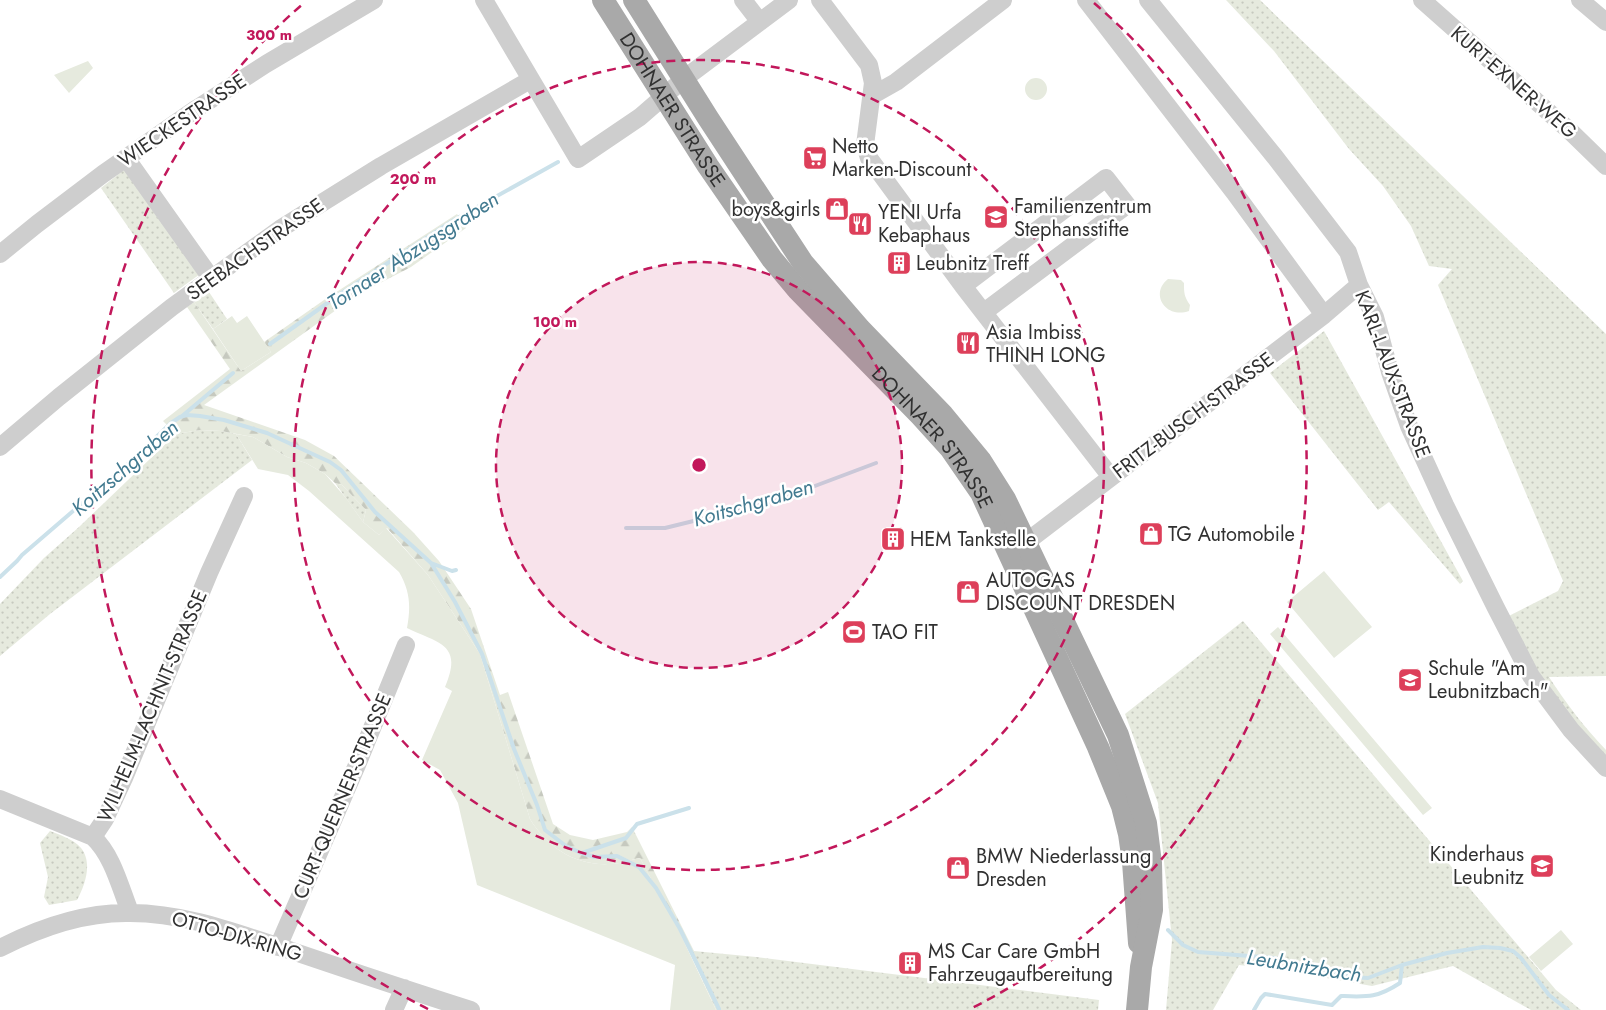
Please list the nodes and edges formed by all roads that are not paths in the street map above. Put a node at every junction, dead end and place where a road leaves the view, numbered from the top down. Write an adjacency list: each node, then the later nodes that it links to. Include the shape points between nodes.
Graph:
1 (374, 0): 19 (street, WIECKESTRASSE, via 266,64)
2 (484, 0): 16 (street)
3 (603, 0): 18 (main road, DOHNAER STRASSE)
4 (634, 0): 15 (main road, DOHNAER STRASSE)
5 (743, 0): 13 (street)
6 (789, 0): 13 (street)
7 (820, 0): 17 (street, via 869,65)
8 (1003, 0): 17 (street, via 896,82)
9 (1086, 0): 26 (street)
10 (1148, 0): 23 (street, KARL-LAUX-STRASSE, via 1348,252)
11 (1422, 0): 20 (street, KURT-EXNER-WEG)
12 (1580, 0): 14 (street)
13 (760, 22): 15 (street)
14 (1606, 22)
15 (684, 78): 18 (street); 30 (main road, DOHNAER STRASSE, via 803,263 981,461 1005,499)
16 (530, 80): 18 (street, via 578,159 640,117); 22 (street, SEEBACHSTRASSE, via 295,219)
17 (873, 95): 24 (street, via 865,145 869,158)
18 (664, 96): 38 (main road, DOHNAER STRASSE, via 772,259 950,448 981,494 1122,806 1133,862)
19 (126, 158): 21 (street, WIECKESTRASSE); 22 (street)
20 (1606, 166)
21 (0, 254)
22 (211, 278): 27 (street, SEEBACHSTRASSE, via 59,397)
23 (1359, 285): 26 (street, FRITZ-BUSCH-STRASSE); 32 (street, KARL-LAUX-STRASSE, via 1375,317 1409,426 1496,608 1531,676 1571,730)
24 (963, 286): 25 (street); 25 (street, via 1106,178 1127,205)
25 (984, 312): 28 (street)
26 (1324, 315): 28 (street, FRITZ-BUSCH-STRASSE)
27 (0, 448)
28 (1111, 477): 30 (street, FRITZ-BUSCH-STRASSE)
29 (244, 496): 34 (street, WILHELM-LACHNIT-STRASSE, via 106,819)
30 (1025, 543): 38 (main road, DOHNAER STRASSE, via 1118,735 1146,823 1152,910)
31 (406, 645): 36 (street, CURT-QUERNER-STRASSE)
32 (1606, 768)
33 (0, 799): 34 (street)
34 (93, 837): 35 (street, WILHELM-LACHNIT-STRASSE, via 109,858)
35 (130, 912): 36 (street, OTTO-DIX-RING, via 174,916); 37 (street, OTTO-DIX-RING, via 79,919)
36 (278, 946): 39 (street, OTTO-DIX-RING)
37 (0, 948)
38 (1142, 967): 42 (main road, DOHNAER STRASSE)
39 (404, 988): 40 (street); 41 (street, OTTO-DIX-RING)
40 (394, 1010)
41 (471, 1010)
42 (1137, 1010)

